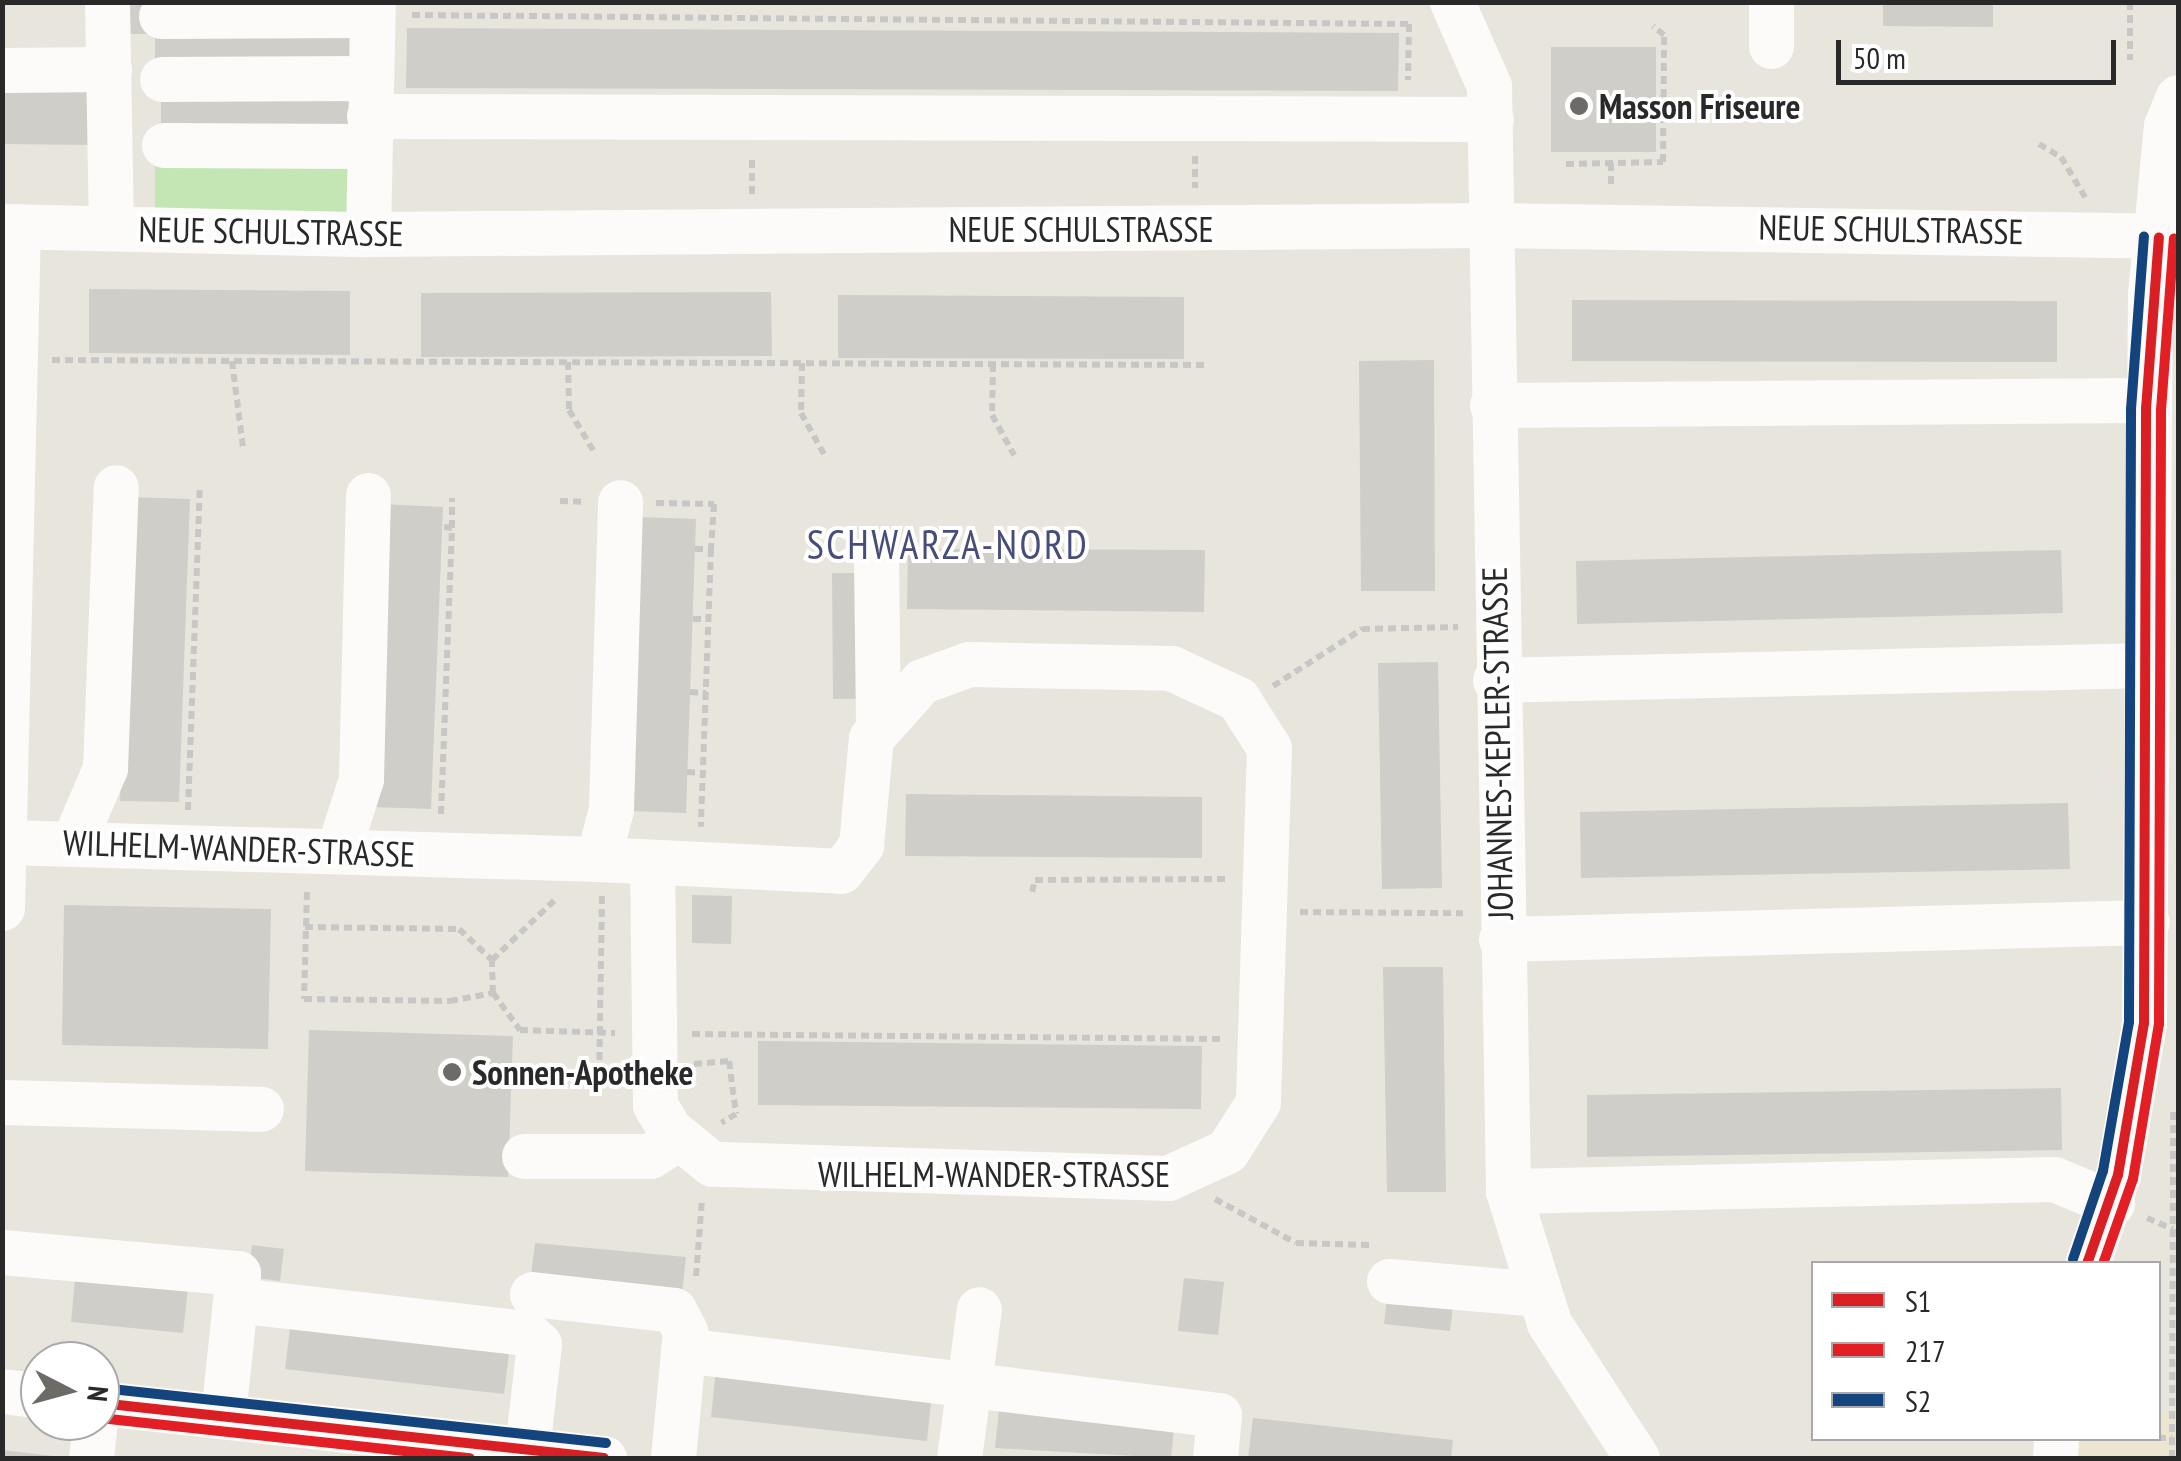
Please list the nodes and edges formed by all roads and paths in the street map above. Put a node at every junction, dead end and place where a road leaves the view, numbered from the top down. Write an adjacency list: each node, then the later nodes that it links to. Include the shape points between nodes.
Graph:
1 (107, 2): 8 (street)
2 (1452, 2): 13 (street, JOHANNES-KEPLER-STRASSE, via 1481,54)
3 (2130, 2): 7 (path)
4 (372, 9): 5 (street); 12 (street); 14 (path, via 1409,24)
5 (161, 16)
6 (1653, 26): 17 (path, via 1664,35 1663,162)
7 (2130, 60)
8 (109, 69): 9 (street); 20 (street)
9 (2, 70)
10 (162, 79): 12 (street)
11 (2178, 98): 23 (street, via 2164,140)
12 (369, 113): 14 (street); 16 (street); 22 (street)
13 (1491, 119): 14 (street); 18 (street, JOHANNES-KEPLER-STRASSE)
14 (1408, 120)
15 (2039, 144): 21 (path, via 2078,178)
16 (164, 146)
17 (1566, 164)
18 (1493, 225): 21 (street, NEUE SCHULSTRASSE); 22 (street, NEUE SCHULSTRASSE); 31 (street, JOHANNES-KEPLER-STRASSE)
19 (10, 226): 20 (street, NEUE SCHULSTRASSE); 24 (street)
20 (111, 228): 22 (street, NEUE SCHULSTRASSE)
21 (2090, 232): 23 (street, NEUE SCHULSTRASSE)
22 (368, 234)
23 (2169, 236): 30 (street)
24 (16, 360): 25 (path); 47 (street)
25 (232, 360): 26 (path); 32 (path)
26 (568, 362): 27 (path); 33 (path, via 569,410)
27 (802, 363): 28 (path); 34 (path, via 801,413)
28 (994, 364): 29 (path); 35 (path, via 992,415)
29 (1206, 364)
30 (2147, 400): 31 (street); 51 (street)
31 (1492, 406): 50 (street, JOHANNES-KEPLER-STRASSE)
32 (243, 447)
33 (593, 450)
34 (824, 454)
35 (1014, 455)
36 (116, 487): 65 (street, via 105,768)
37 (200, 490): 43 (path)
38 (368, 495): 66 (street, via 361,780)
39 (452, 498): 61 (path, via 440,694)
40 (620, 502): 67 (street, via 611,808)
41 (714, 504): 45 (path)
42 (189, 535): 43 (path)
43 (199, 536): 60 (path)
44 (695, 549): 45 (path)
45 (711, 549): 49 (path)
46 (876, 559): 57 (street)
47 (7, 583): 56 (street)
48 (693, 620): 49 (path)
49 (709, 620): 54 (path)
50 (1494, 626): 52 (street, JOHANNES-KEPLER-STRASSE); 55 (path, via 1362,629 1291,679)
51 (2145, 665): 52 (street); 72 (street)
52 (1495, 680): 73 (street, JOHANNES-KEPLER-STRASSE)
53 (690, 692): 54 (path)
54 (706, 693): 59 (path)
55 (1238, 699): 57 (street, WILHELM-WANDER-STRASSE, via 1171,668 969,664 922,681); 70 (street, WILHELM-WANDER-STRASSE, via 1269,748)
56 (6, 702): 62 (street)
57 (878, 725): 68 (street, WILHELM-WANDER-STRASSE, via 865,759 861,845 841,872)
58 (687, 772): 59 (path)
59 (704, 773): 63 (path)
60 (188, 780)
61 (442, 786)
62 (5, 795): 64 (street)
63 (702, 795)
64 (6, 842): 65 (street, WILHELM-WANDER-STRASSE); 71 (street)
65 (73, 843): 66 (street, WILHELM-WANDER-STRASSE)
66 (323, 851): 67 (street, WILHELM-WANDER-STRASSE); 74 (path)
67 (600, 859): 68 (street, WILHELM-WANDER-STRASSE); 75 (path); 77 (path)
68 (652, 864): 79 (street)
69 (1032, 892): 70 (path, via 1034,880)
70 (1269, 895): 73 (path); 78 (street, WILHELM-WANDER-STRASSE)
71 (3, 907)
72 (2147, 922): 73 (street); 87 (street, via 2144,1023)
73 (1501, 926): 86 (street, JOHANNES-KEPLER-STRASSE)
74 (306, 927): 75 (path, via 459,929); 76 (path, via 304,998 450,1001)
75 (492, 960): 76 (path)
76 (492, 992): 77 (path, via 520,1030)
77 (600, 1033): 79 (path); 79 (path, via 600,1079)
78 (1266, 1040): 79 (path); 85 (street, WILHELM-WANDER-STRASSE, via 1266,1075 1247,1125 1227,1151)
79 (650, 1056): 83 (street, via 655,1105); 83 (path, via 692,1065 729,1061 736,1114)
80 (2174, 1099): 102 (path)
81 (2, 1102): 82 (street)
82 (261, 1109)
83 (682, 1141): 84 (street, via 650,1156); 85 (street, WILHELM-WANDER-STRASSE, via 736,1171)
84 (524, 1156)
85 (1180, 1177): 91 (path, via 1277,1238)
86 (1508, 1191): 87 (street, via 2054,1179); 94 (street, JOHANNES-KEPLER-STRASSE)
87 (2112, 1203): 90 (street)
88 (700, 1224): 92 (path)
89 (2, 1252): 95 (street, via 238,1273)
90 (2087, 1261)
91 (1390, 1263): 94 (street)
92 (696, 1266)
93 (532, 1294): 97 (street, via 674,1310)
94 (1537, 1294): 109 (street, JOHANNES-KEPLER-STRASSE)
95 (236, 1300): 100 (street); 104 (street, via 527,1332 538,1344)
96 (979, 1309): 98 (street)
97 (683, 1350): 98 (street); 106 (street)
98 (969, 1384): 107 (street); 108 (street, via 1219,1415)
99 (120, 1405): 100 (street)
100 (224, 1416): 103 (street)
101 (2161, 1438): 102 (path)
102 (2172, 1438): 110 (path)
103 (299, 1441): 104 (street)
104 (515, 1452): 105 (street)
105 (604, 1458)
106 (672, 1458)
107 (959, 1458)
108 (1215, 1458)
109 (1638, 1458)
110 (2172, 1458)

